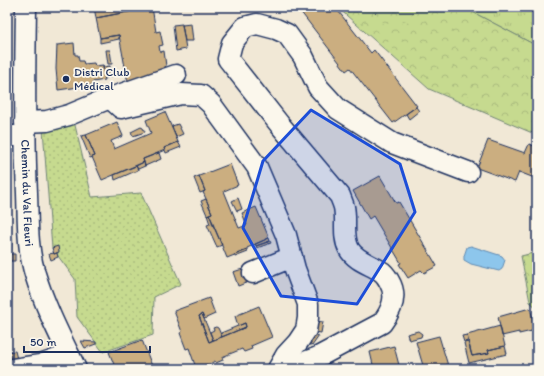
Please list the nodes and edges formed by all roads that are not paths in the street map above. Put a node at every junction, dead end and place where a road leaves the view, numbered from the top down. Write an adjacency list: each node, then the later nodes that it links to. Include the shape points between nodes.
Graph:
1 (26, 7): 4 (street, Chemin du Val Fleuri)
2 (176, 75): 3 (street)
3 (110, 98): 4 (street); 6 (street, via 121,108 181,94 200,95 211,104 257,166 286,235)
4 (19, 132): 8 (street, Chemin du Val Fleuri, via 35,274 44,300)
5 (468, 172): 9 (street, via 392,143 338,109 318,87 303,56 287,34 257,24 245,27 232,43 228,59 340,196 344,207 346,242 355,257 381,271 393,287 393,303 382,323)
6 (292, 257): 7 (street); 9 (street, via 308,304 308,318 306,330 286,355)
7 (253, 273)
8 (73, 362): 10 (street)
9 (292, 368)
10 (13, 369)

